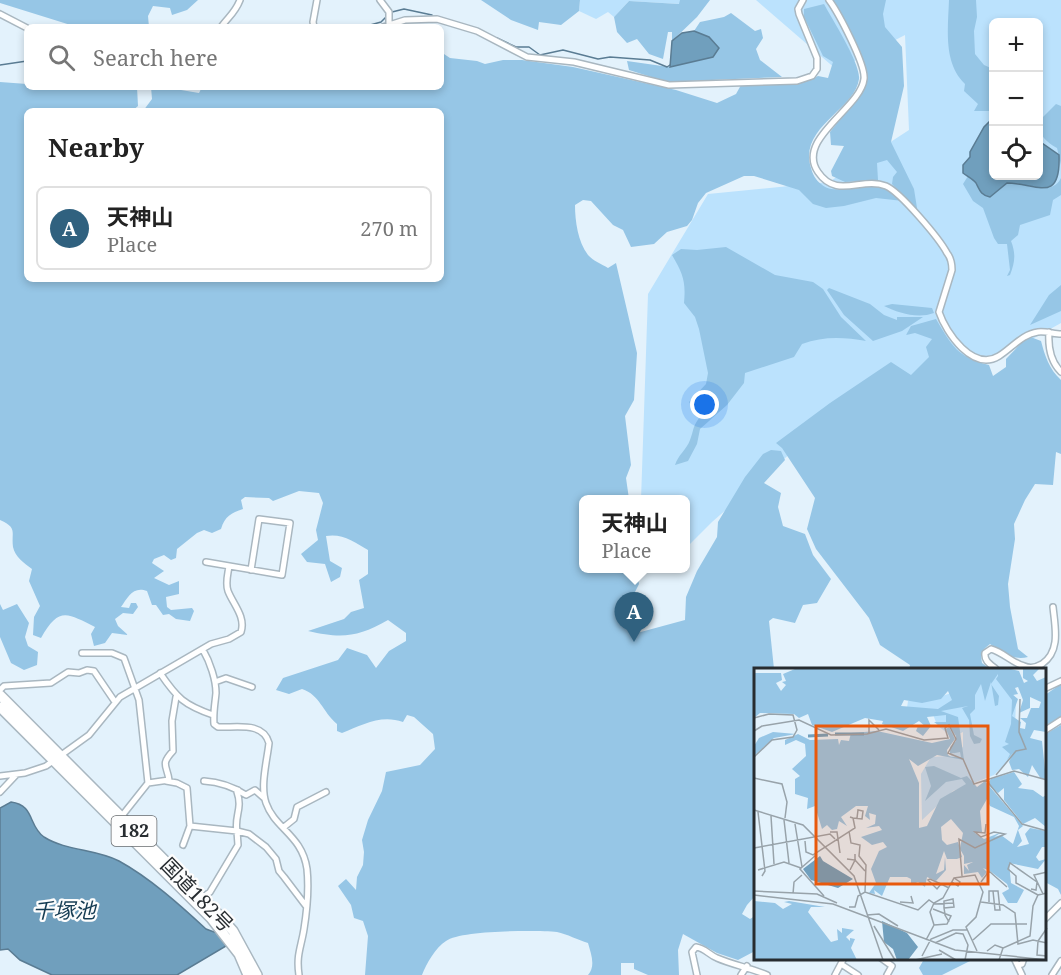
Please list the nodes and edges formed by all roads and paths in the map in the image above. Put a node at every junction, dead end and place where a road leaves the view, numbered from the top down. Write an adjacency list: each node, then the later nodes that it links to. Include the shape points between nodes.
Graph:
1 (240, 0): 7 (street, via 236,12)
2 (317, 0): 8 (street)
3 (380, 0): 9 (street, via 389,12)
4 (803, 0): 10 (street, via 799,14 818,64 812,76 786,82 669,85 574,62 527,57 477,31 437,19)
5 (829, 0): 12 (street, via 858,56 864,80 817,143 814,163 819,174 842,186 875,183 896,192 946,250 952,270 939,312 952,337 968,353 990,360 1025,336)
6 (0, 14): 11 (street)
7 (223, 24)
8 (313, 24)
9 (386, 24)
10 (392, 24)
11 (24, 26)
12 (1049, 332): 13 (street); 14 (street, via 1048,347)
13 (1061, 334)
14 (1061, 372)
15 (206, 562): 16 (street)
16 (229, 566): 17 (street); 19 (street, via 228,590 243,628)
17 (251, 570): 17 (street, via 282,575 290,524 259,519)
18 (1053, 607): 22 (street, via 1055,648 1050,657)
19 (203, 650): 24 (street); 26 (street)
20 (82, 653): 29 (street, via 112,653 124,658)
21 (995, 668): 23 (street, via 985,658 991,649)
22 (1029, 668)
23 (1029, 668)
24 (160, 673): 29 (street); 32 (street)
25 (1061, 681): 28 (street)
26 (215, 682): 27 (street, via 226,678); 35 (street)
27 (252, 687)
28 (1046, 688)
29 (134, 689): 33 (street); 43 (street)
30 (0, 690): 33 (street, via 4,686 51,683 68,672 87,669 94,671)
31 (0, 695): 38 (highway, 国道182号 / 182)
32 (176, 697): 35 (street); 41 (street, via 173,751 165,759 164,768 169,776)
33 (115, 702): 38 (street, via 89,735)
34 (0, 707): 38 (highway, 国道182号 / 182)
35 (213, 715): 47 (street, via 218,727 254,728 267,737)
36 (1061, 720): 37 (street)
37 (1046, 730)
38 (56, 757): 39 (street, via 39,769); 48 (highway, 国道182号 / 182); 64 (highway, 国道182号 / 182, via 211,918 239,954)
39 (16, 775): 40 (street); 45 (street)
40 (0, 776)
41 (166, 781): 43 (street); 49 (street, via 187,788)
42 (204, 781): 44 (street)
43 (148, 783): 48 (street)
44 (238, 790): 47 (street, via 246,795 255,790); 51 (street, via 241,807)
45 (0, 792)
46 (326, 792): 50 (street, via 297,807 294,819)
47 (264, 798): 50 (street, via 269,811)
48 (121, 817): 53 (highway, 国道182号 / 182)
49 (190, 826): 51 (street); 52 (street)
50 (284, 827): 55 (street, via 305,859)
51 (237, 831): 53 (street, via 238,845 210,892); 55 (street, via 249,834 266,847)
52 (183, 845)
53 (202, 898): 65 (highway, 国道182号 / 182, via 233,931)
54 (1061, 903): 56 (street)
55 (306, 906): 66 (street, via 297,954)
56 (1046, 918)
57 (884, 960): 72 (street, via 892,966)
58 (1015, 960): 62 (street)
59 (1023, 960): 62 (street)
60 (843, 961): 70 (street); 71 (street)
61 (1061, 961): 74 (street)
62 (1018, 965): 73 (street)
63 (747, 966): 67 (street, via 716,958 696,947 692,952); 68 (street); 69 (street)
64 (248, 975)
65 (257, 975)
66 (298, 975)
67 (697, 975)
68 (741, 975)
69 (767, 975)
70 (835, 975)
71 (858, 975)
72 (887, 975)
73 (1022, 975)
74 (1052, 975)

